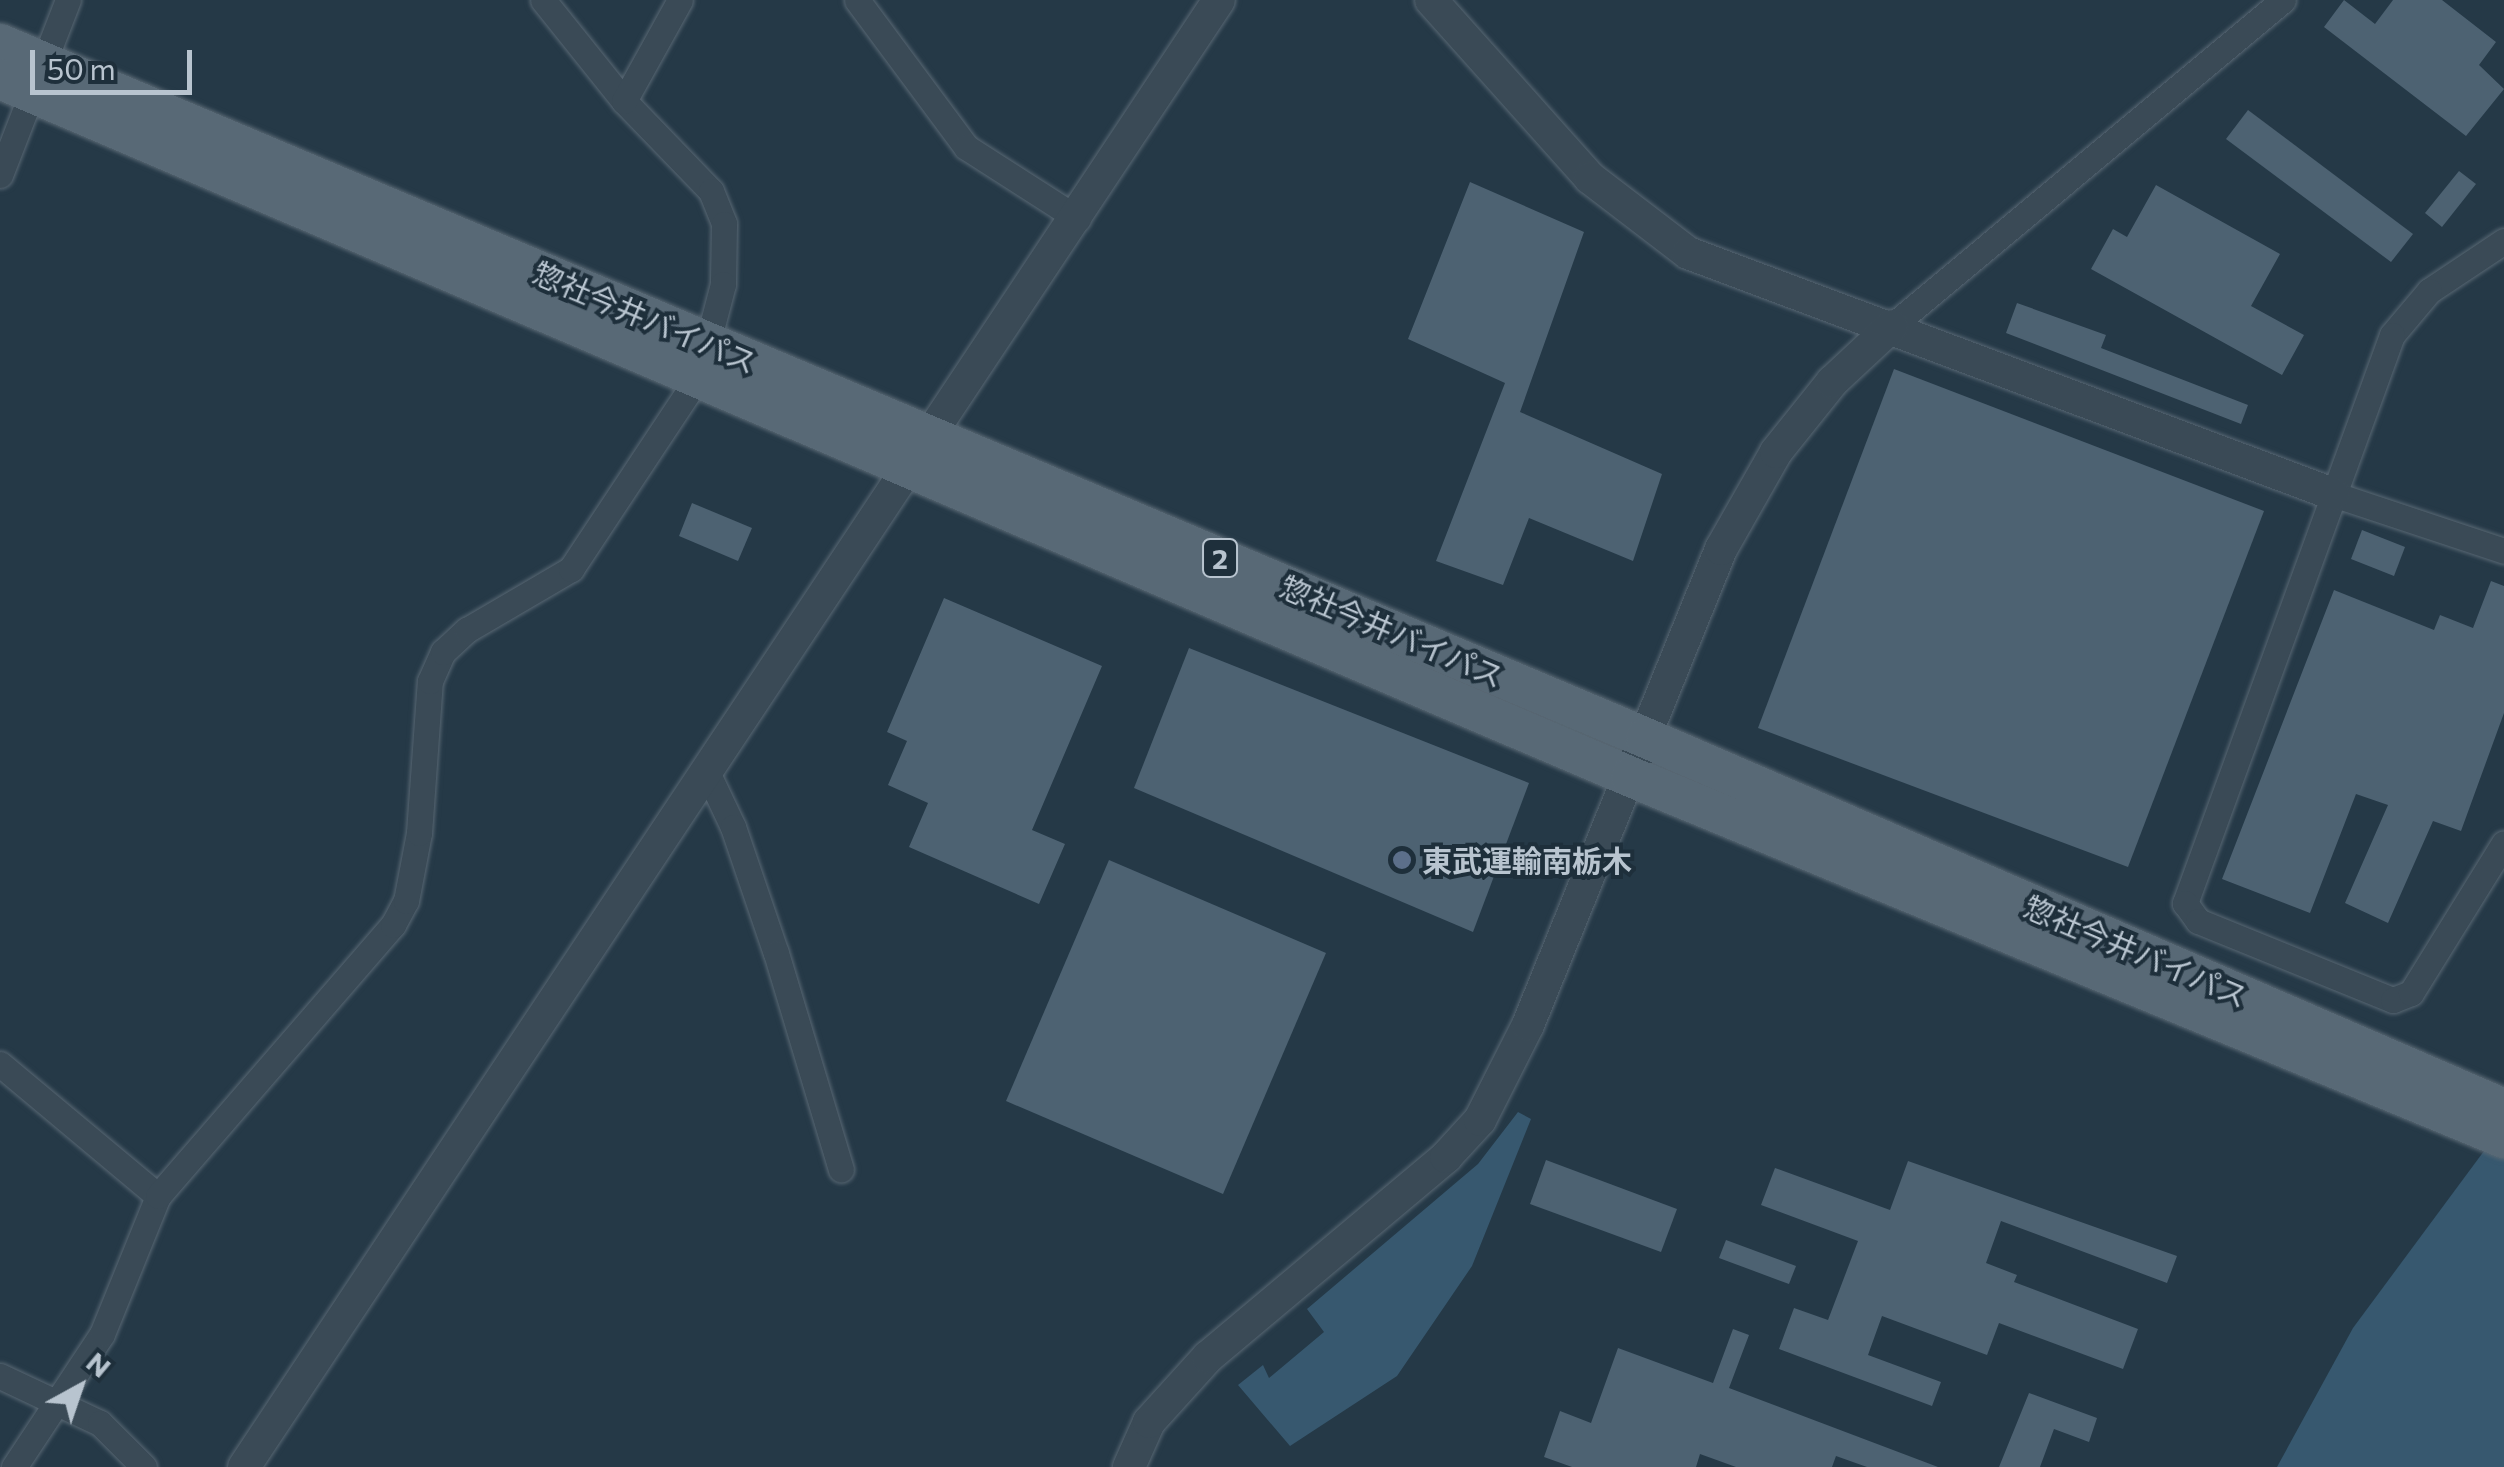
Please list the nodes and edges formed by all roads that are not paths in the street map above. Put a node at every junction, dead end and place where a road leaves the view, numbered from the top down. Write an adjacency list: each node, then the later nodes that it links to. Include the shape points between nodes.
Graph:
1 (68, 0): 9 (street)
2 (542, 0): 10 (street)
3 (680, 0): 10 (street)
4 (857, 0): 12 (street, via 966,147)
5 (1219, 0): 12 (street)
6 (1431, 0): 15 (street, via 1590,178 1646,226 1688,253)
7 (2283, 0): 15 (street)
8 (0, 44): 9 (main road, 惣社今井バイパス / 2)
9 (27, 79): 11 (street); 17 (main road, 惣社今井バイパス / 2)
10 (624, 101): 14 (street, via 711,191 724,224 723,284)
11 (0, 175)
12 (1078, 219): 17 (street)
13 (2504, 241): 18 (street, via 2429,291 2392,334)
14 (712, 326)
15 (1892, 326): 18 (street); 20 (street, via 1832,382 1776,452 1720,549)
16 (689, 391): 29 (street, via 571,569 467,630 443,652 430,681 419,833 406,900 394,925)
17 (922, 454): 20 (main road, 惣社今井バイパス / 2); 21 (street); 22 (main road, 惣社今井バイパス / 2)
18 (2333, 494): 19 (street); 23 (street, via 2190,885 2188,912 2393,1000 2411,993)
19 (2504, 551)
20 (1646, 738): 22 (street); 25 (main road, 惣社今井バイパス / 2)
21 (707, 772): 28 (street, via 770,935); 34 (street)
22 (1631, 777): 25 (main road, 惣社今井バイパス / 2); 35 (street, via 1528,1025 1480,1120 1446,1157 1208,1357 1149,1422)
23 (2504, 843)
24 (0, 1064): 29 (street)
25 (2429, 1093): 26 (main road, 惣社今井バイパス / 2); 27 (main road, 惣社今井バイパス / 2)
26 (2504, 1109)
27 (2504, 1138)
28 (840, 1169)
29 (158, 1196): 31 (street, via 102,1334)
30 (0, 1376): 31 (street)
31 (62, 1402): 32 (street); 33 (street, via 100,1424)
32 (14, 1467)
33 (144, 1467)
34 (244, 1467)
35 (1128, 1467)

